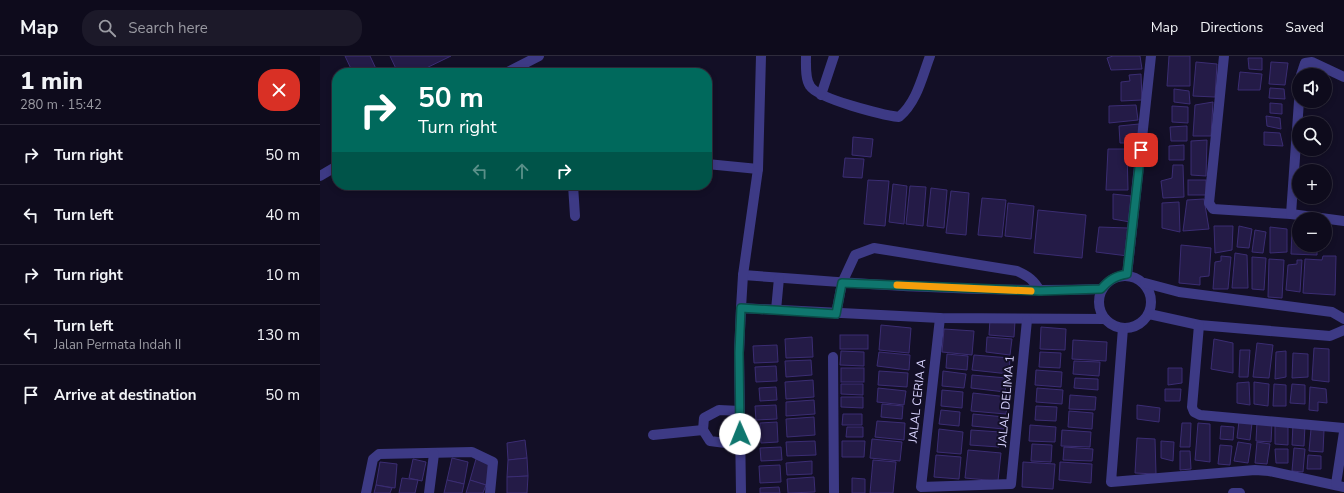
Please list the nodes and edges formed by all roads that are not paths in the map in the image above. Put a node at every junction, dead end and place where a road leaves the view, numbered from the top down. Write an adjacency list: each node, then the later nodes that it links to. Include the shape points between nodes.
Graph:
1 (539, 56): 8 (street)
2 (761, 56): 17 (street)
3 (806, 56): 13 (street, via 808,82 810,87)
4 (834, 56): 13 (street)
5 (930, 56): 13 (street, via 915,96 906,111 899,116 883,115)
6 (1152, 56): 23 (street)
7 (1224, 56): 20 (street, via 1209,203 1213,209)
8 (516, 68)
9 (1303, 68): 10 (street, via 1305,63 1312,62)
10 (1325, 68)
11 (1332, 71): 12 (street)
12 (1344, 77)
13 (821, 95)
14 (1299, 108): 20 (street)
15 (712, 164): 17 (street)
16 (332, 169): 18 (street)
17 (758, 169): 24 (street)
18 (320, 176)
19 (573, 190): 21 (street)
20 (1291, 214): 22 (street)
21 (575, 216)
22 (1344, 221)
23 (1127, 274): 27 (street); 28 (street, via 1108,281)
24 (743, 275): 25 (street); 30 (street)
25 (779, 278): 26 (street); 31 (street)
26 (842, 283): 29 (street); 29 (street, via 855,254 874,248 1017,271 1035,282); 32 (street)
27 (1145, 283): 33 (street, via 1152,304); 36 (street, via 1179,292 1332,312)
28 (1101, 289): 29 (street); 35 (street, via 1100,310)
29 (1040, 291)
30 (741, 308): 31 (street); 42 (street)
31 (776, 310): 32 (street)
32 (836, 314): 34 (street)
33 (1149, 314): 38 (street); 39 (street, via 1143,322 1134,327)
34 (940, 318): 37 (street); 49 (street, JALAL CERIA A, via 921,487)
35 (1105, 319): 37 (street); 39 (street)
36 (1344, 319)
37 (1027, 320): 49 (street, JALAL DELIMA 1)
38 (1199, 325): 40 (street, via 1330,336); 43 (street, via 1192,407 1194,412 1200,415)
39 (1123, 328): 50 (street, via 1111,482 1255,470)
40 (1344, 330)
41 (833, 357): 55 (street)
42 (740, 411): 44 (street, via 719,410 704,418); 47 (street)
43 (1344, 428)
44 (704, 430): 46 (street); 47 (street, via 710,441)
45 (1344, 432): 50 (street)
46 (653, 435)
47 (740, 445): 54 (street)
48 (434, 454): 51 (street, via 379,454 373,459); 52 (street); 53 (street, via 472,452 493,462)
49 (1011, 484)
50 (1340, 486)
51 (366, 493)
52 (429, 493)
53 (490, 493)
54 (741, 493)
55 (834, 493)
56 (1233, 493): 57 (street)
57 (1240, 493)

